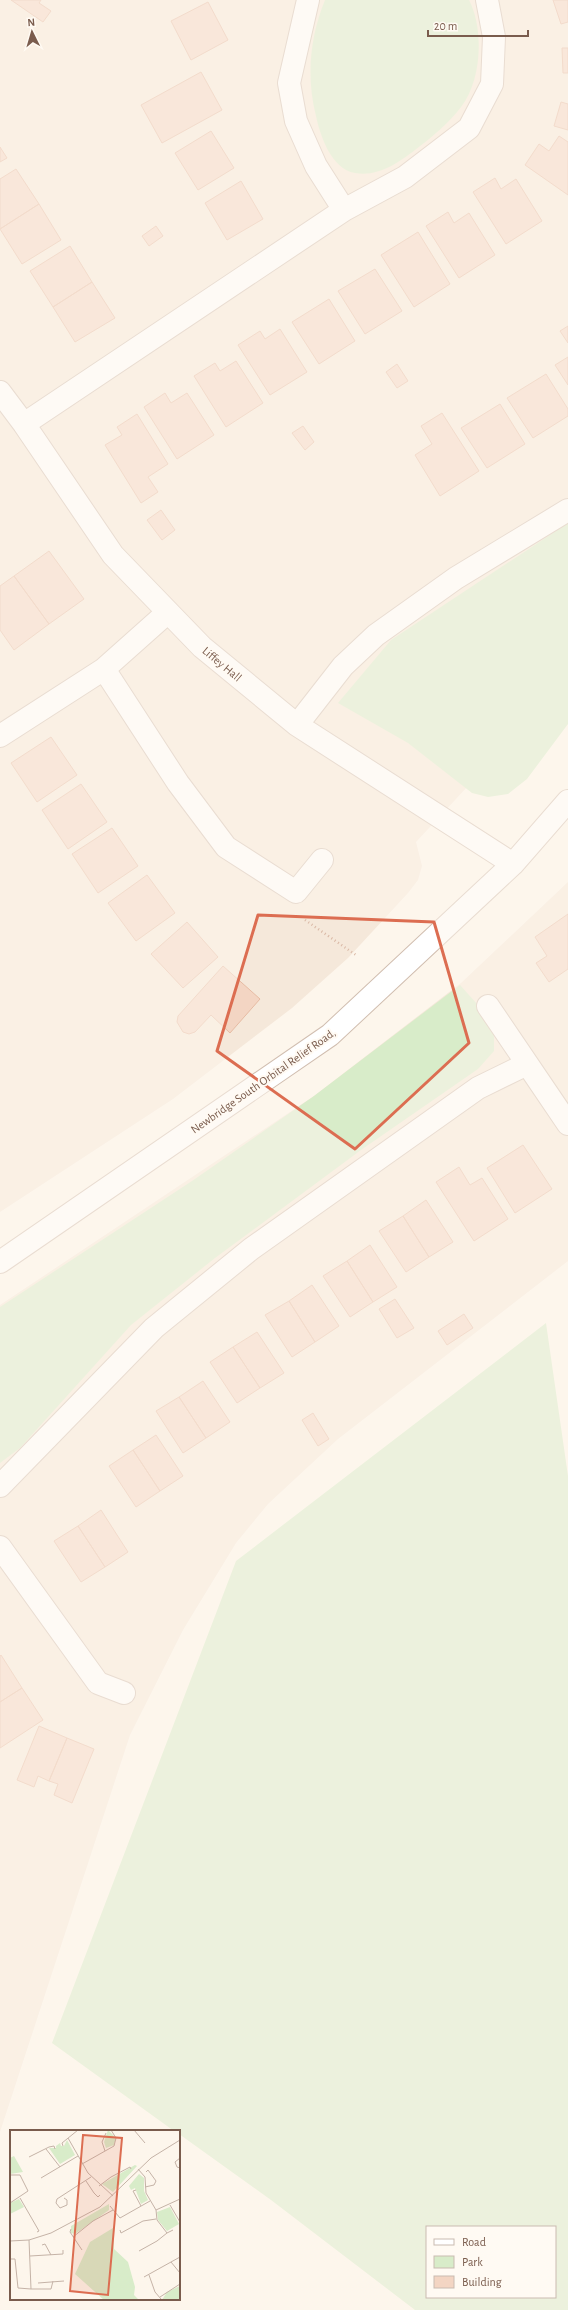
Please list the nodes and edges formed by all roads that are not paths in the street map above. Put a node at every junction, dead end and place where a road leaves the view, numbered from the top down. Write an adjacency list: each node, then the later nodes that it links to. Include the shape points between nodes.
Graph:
1 (308, 0): 3 (street, via 289,83 296,121 316,166)
2 (487, 0): 3 (street, via 494,37 492,84 469,128 405,177)
3 (344, 210): 5 (street)
4 (0, 392): 5 (street, Liffey Hall)
5 (24, 424): 7 (street, Liffey Hall, via 112,555)
6 (568, 510): 9 (street, via 456,578 376,635 343,666)
7 (168, 612): 8 (street); 9 (street, Liffey Hall, via 202,647)
8 (104, 669): 10 (street); 12 (street, via 178,783 226,847 296,892)
9 (297, 725): 13 (street, Liffey Hall)
10 (0, 736)
11 (568, 801): 13 (street, Newbridge South Orbital Relief Road,)
12 (322, 860)
13 (513, 864): 17 (street, Newbridge South Orbital Relief Road,, via 330,1035)
14 (488, 1006): 15 (street)
15 (527, 1064): 16 (street); 18 (street, via 478,1088 251,1249 154,1328)
16 (568, 1124)
17 (0, 1262)
18 (0, 1486)
19 (0, 1547): 20 (street, via 98,1683)
20 (124, 1693)

